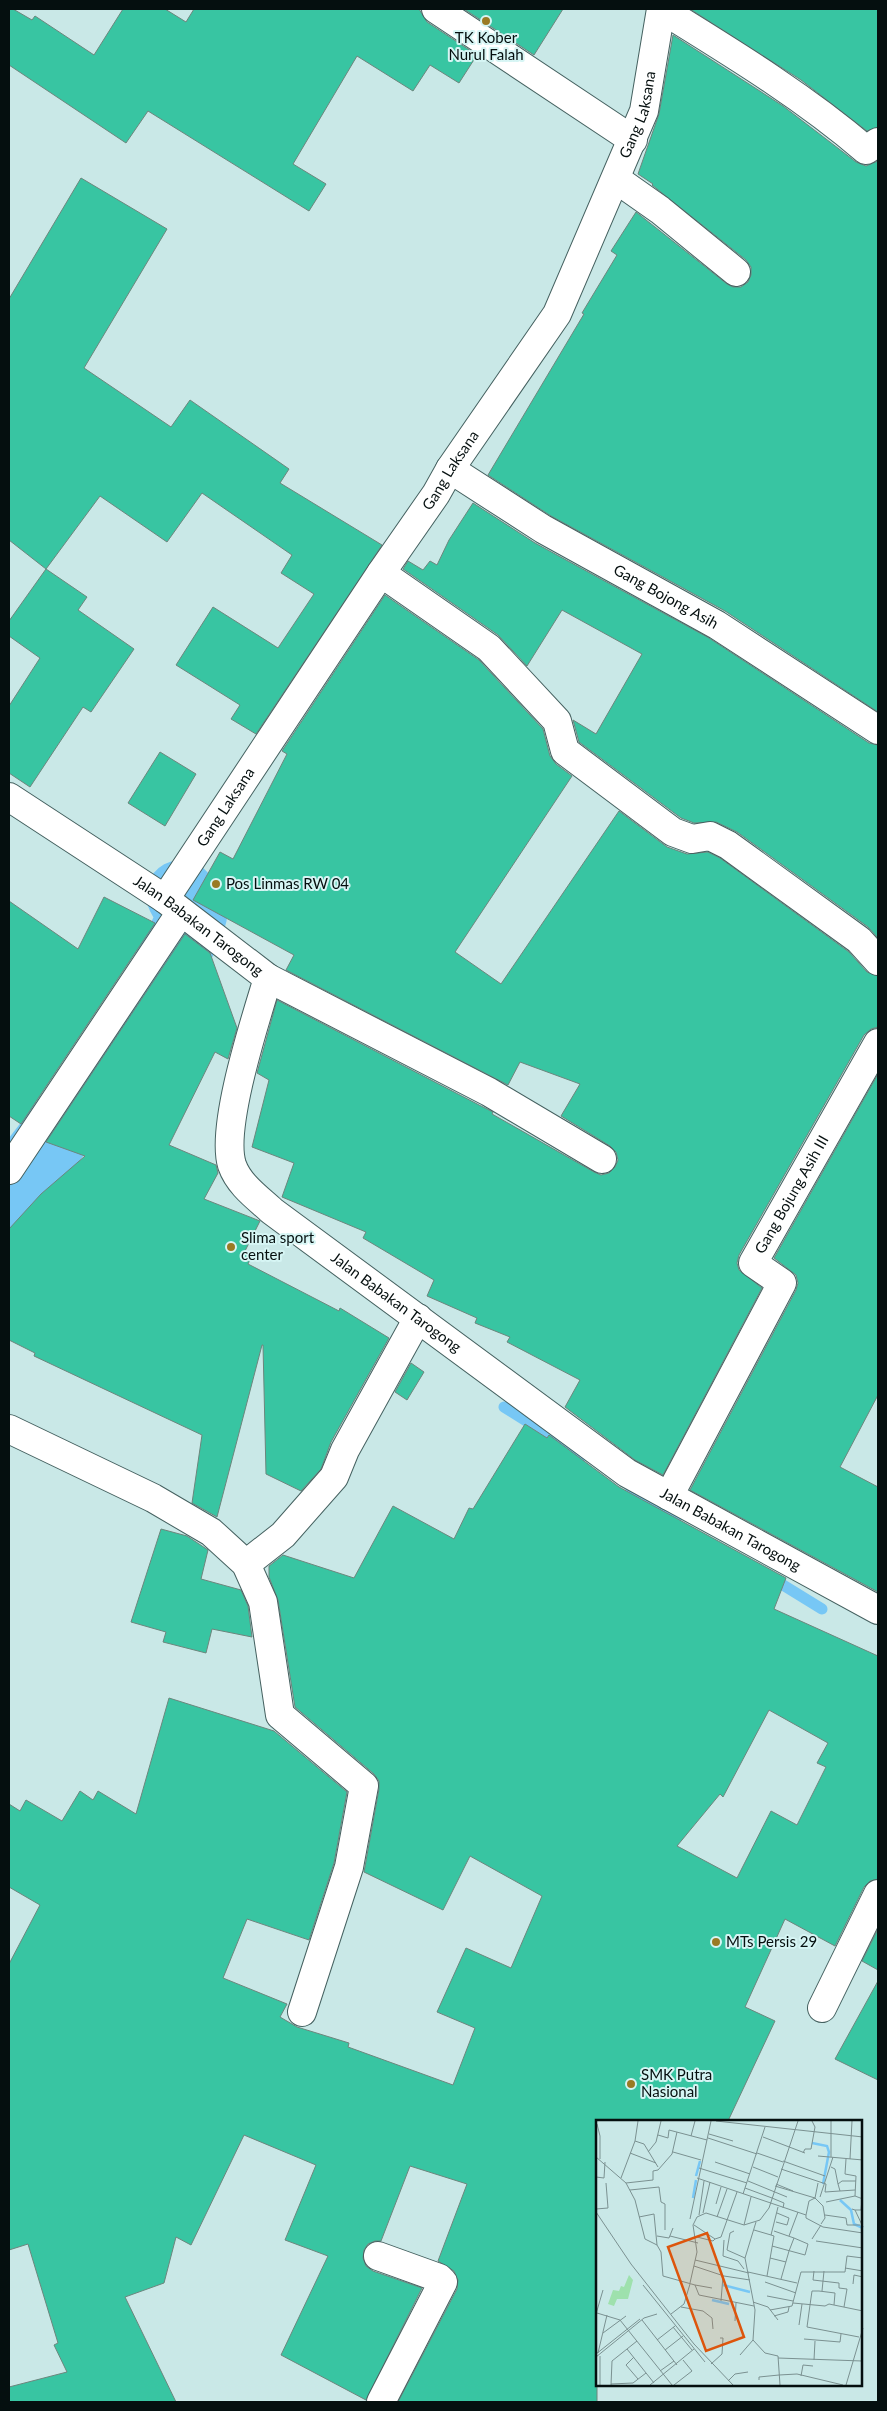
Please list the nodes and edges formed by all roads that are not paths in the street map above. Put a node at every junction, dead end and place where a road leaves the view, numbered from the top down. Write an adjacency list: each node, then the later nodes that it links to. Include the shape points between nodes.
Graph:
1 (436, 9): 3 (street)
2 (661, 9): 3 (street, Gang Laksana, via 647,96); 4 (street, via 833,122 866,150)
3 (633, 140): 5 (street, Gang Laksana)
4 (878, 142)
5 (616, 179): 6 (street); 7 (street, Gang Laksana, via 557,314)
6 (736, 272)
7 (450, 469): 8 (street, Gang Laksana); 9 (street, Gang Bojong Asih, via 543,529 717,625)
8 (381, 573): 11 (street, Gang Laksana); 12 (street, via 489,648 558,721 565,751 673,832 692,839 710,836 728,845 859,940)
9 (878, 730)
10 (9, 797): 11 (street, Jalan Babakan Tarogong)
11 (177, 908): 13 (street, Jalan Babakan Tarogong); 16 (street, Gang Laksana)
12 (878, 961)
13 (268, 978): 15 (street, via 489,1092); 17 (street, Jalan Babakan Tarogong, via 250,1038 235,1107 230,1136 232,1166 243,1185 272,1211)
14 (878, 1043): 19 (street, Gang Bojung Asih III, via 753,1263 782,1283)
15 (602, 1159)
16 (9, 1170)
17 (418, 1318): 19 (street, Jalan Babakan Tarogong, via 627,1473); 20 (street, via 345,1450 334,1477 283,1536)
18 (9, 1429): 20 (street, via 169,1508 211,1532)
19 (669, 1496): 21 (street, Jalan Babakan Tarogong)
20 (246, 1564): 24 (street, via 263,1602 280,1716 364,1786 349,1867)
21 (878, 1610)
22 (878, 1894): 23 (street)
23 (822, 2008)
24 (302, 2012)
25 (378, 2256): 26 (street, via 443,2282)
26 (381, 2402)

